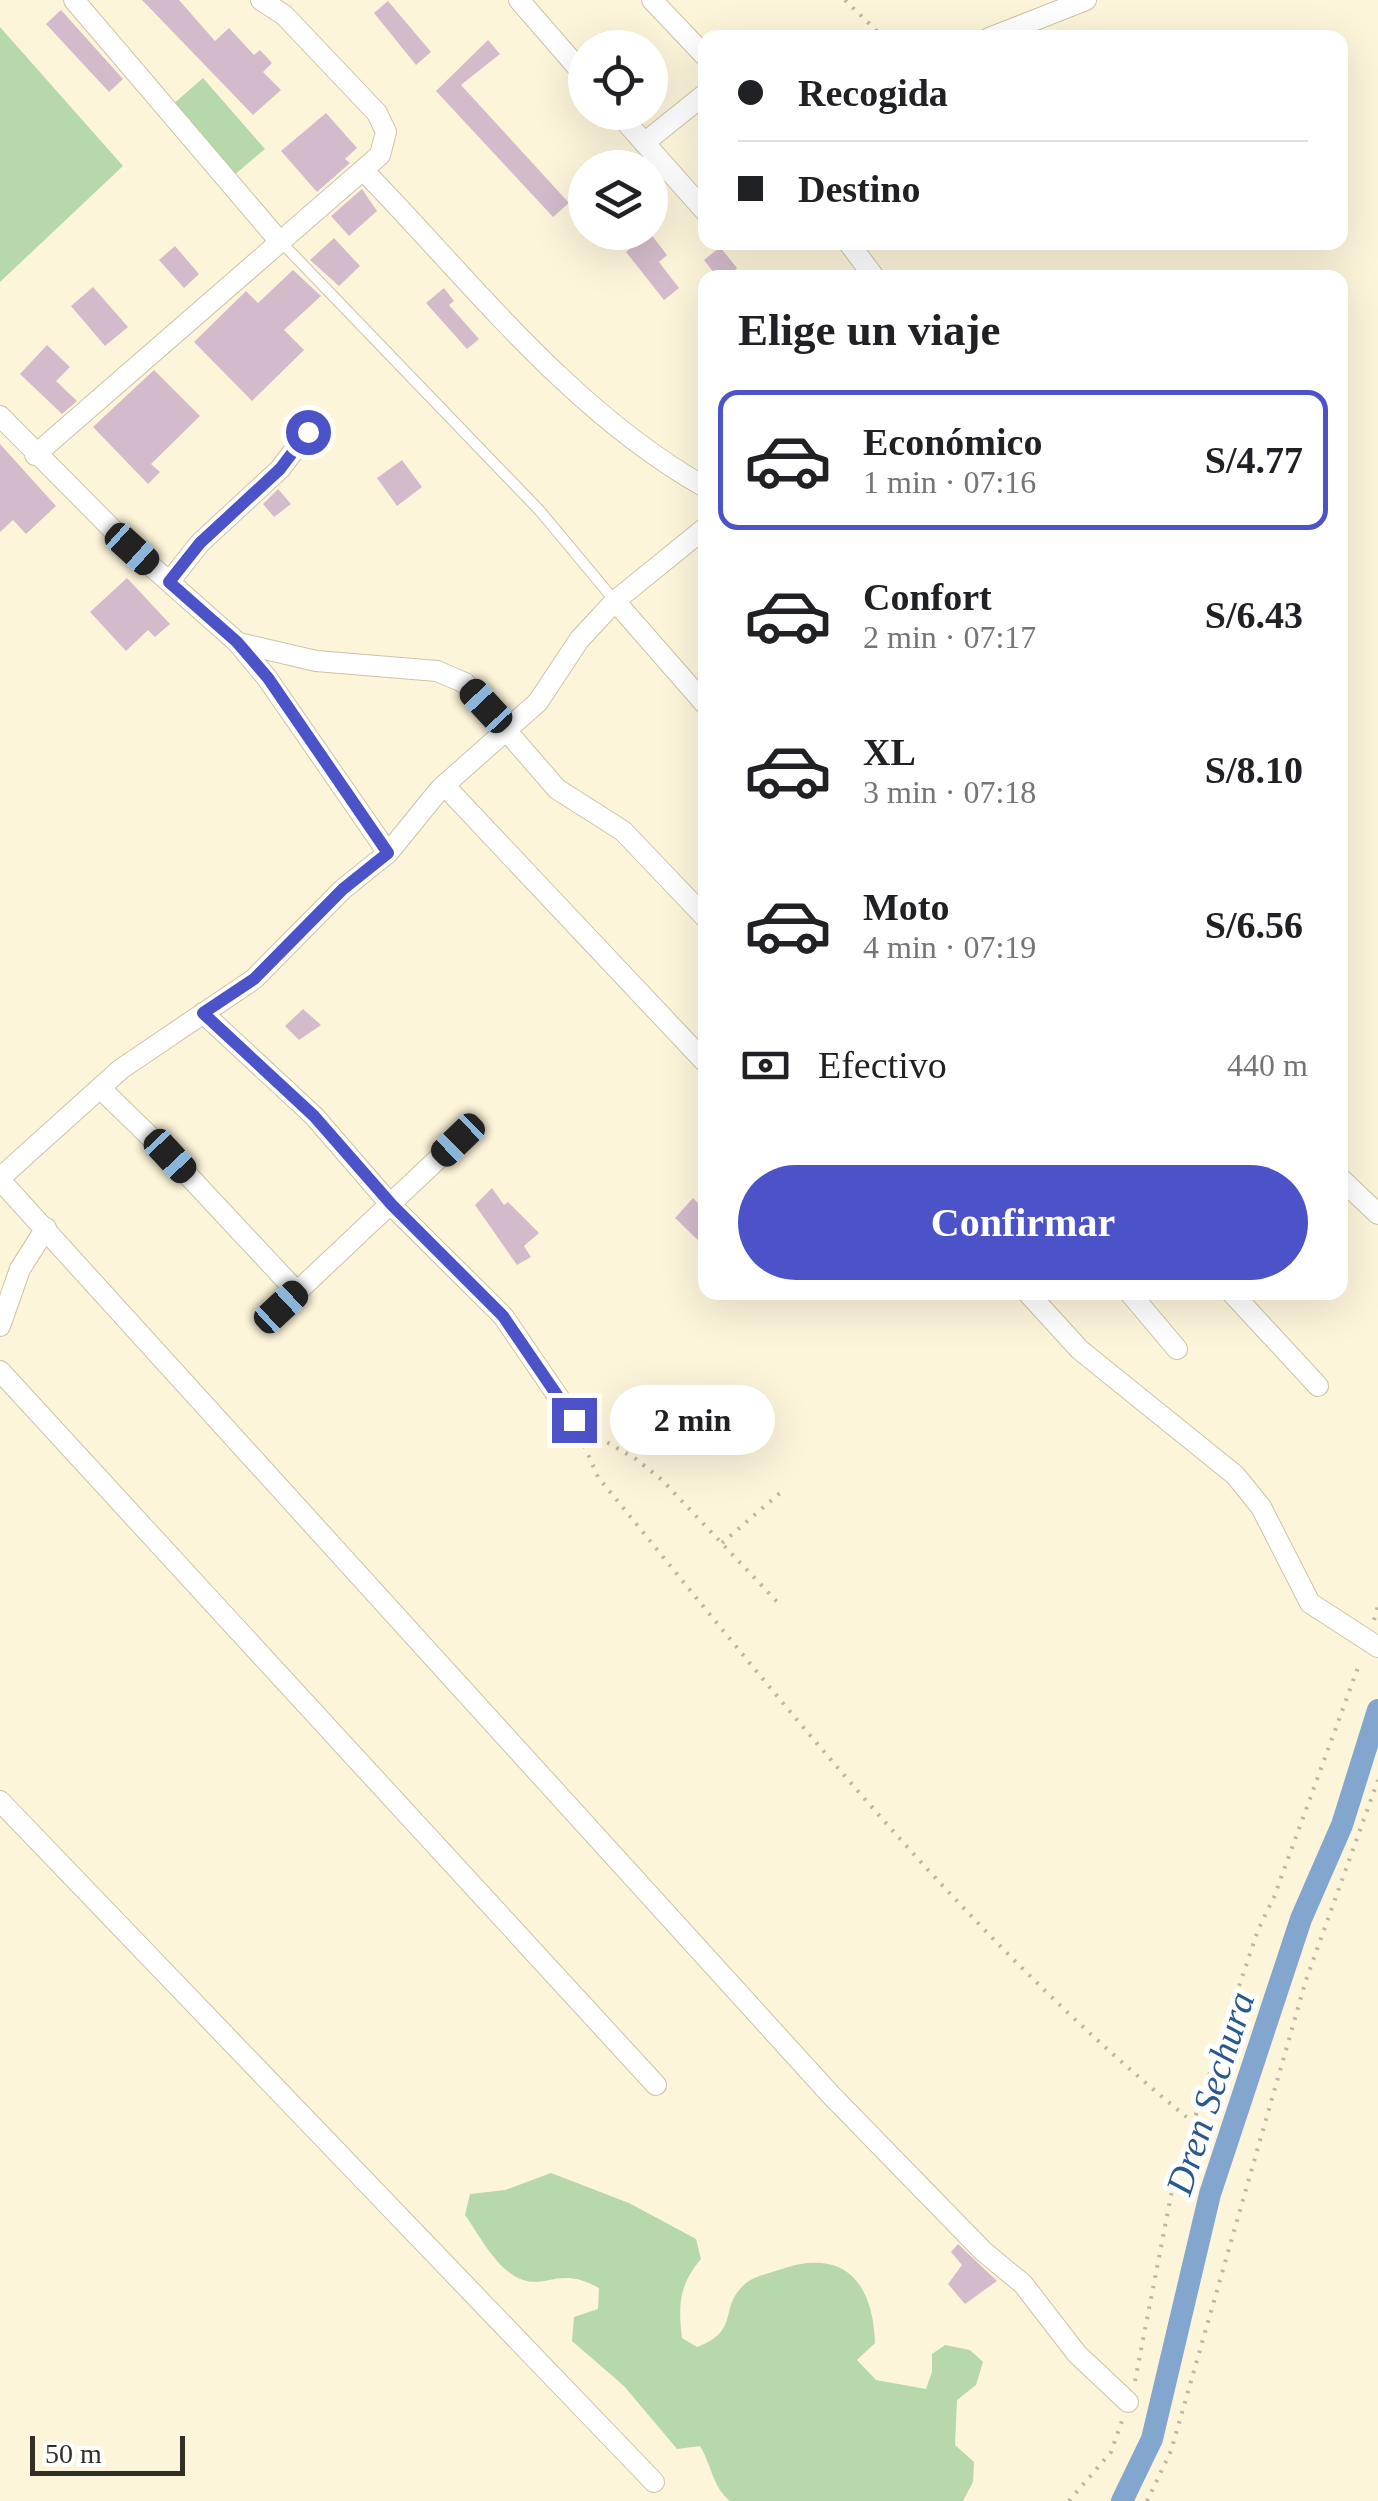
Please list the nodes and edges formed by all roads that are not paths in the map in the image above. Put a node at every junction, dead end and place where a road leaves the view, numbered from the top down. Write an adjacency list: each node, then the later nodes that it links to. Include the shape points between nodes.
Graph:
1 (74, 0): 14 (street)
2 (261, 0): 12 (street, via 284,15 377,113 386,132 380,155)
3 (519, 0): 8 (street)
4 (652, 0): 7 (street)
5 (1086, 0): 6 (street)
6 (1010, 30)
7 (698, 49)
8 (568, 56)
9 (698, 100): 11 (street)
10 (633, 130): 11 (street)
11 (644, 143): 13 (street)
12 (363, 170): 14 (street); 20 (street, via 597,411)
13 (698, 203)
14 (281, 242): 19 (street); 23 (lane, via 540,511)
15 (854, 250): 16 (street)
16 (870, 270)
17 (0, 416): 19 (street)
18 (308, 432): 22 (street)
19 (35, 455): 22 (street)
20 (698, 483)
21 (698, 538): 23 (street)
22 (169, 582): 24 (street)
23 (616, 600): 25 (street); 26 (street, via 538,702)
24 (237, 642): 26 (street, via 316,662 437,671 464,684); 28 (street)
25 (698, 696)
26 (508, 730): 27 (street); 30 (street, via 557,789 623,831)
27 (444, 786): 28 (street); 33 (street)
28 (388, 853): 32 (street, via 254,979)
29 (698, 893): 30 (street)
30 (680, 894): 31 (street)
31 (698, 911)
32 (203, 1013): 34 (street); 38 (street, via 314,1116)
33 (698, 1055)
34 (100, 1088): 36 (street); 38 (street, via 170,1156 289,1300)
35 (458, 1140): 38 (street)
36 (0, 1179): 40 (street)
37 (1348, 1186): 39 (street)
38 (392, 1205): 48 (street, via 503,1316)
39 (1378, 1214)
40 (46, 1228): 44 (street, via 20,1269); 52 (street, via 831,2095 1023,2284 1087,2365)
41 (1034, 1300): 49 (street, via 1080,1350 1235,1475 1261,1507 1310,1603)
42 (1136, 1300): 45 (street)
43 (1238, 1300): 47 (street)
44 (0, 1326)
45 (1176, 1349)
46 (0, 1371): 51 (street)
47 (1318, 1386)
48 (574, 1420)
49 (1372, 1643)
50 (0, 1801): 53 (street)
51 (656, 2085)
52 (1128, 2402)
53 (654, 2482)

